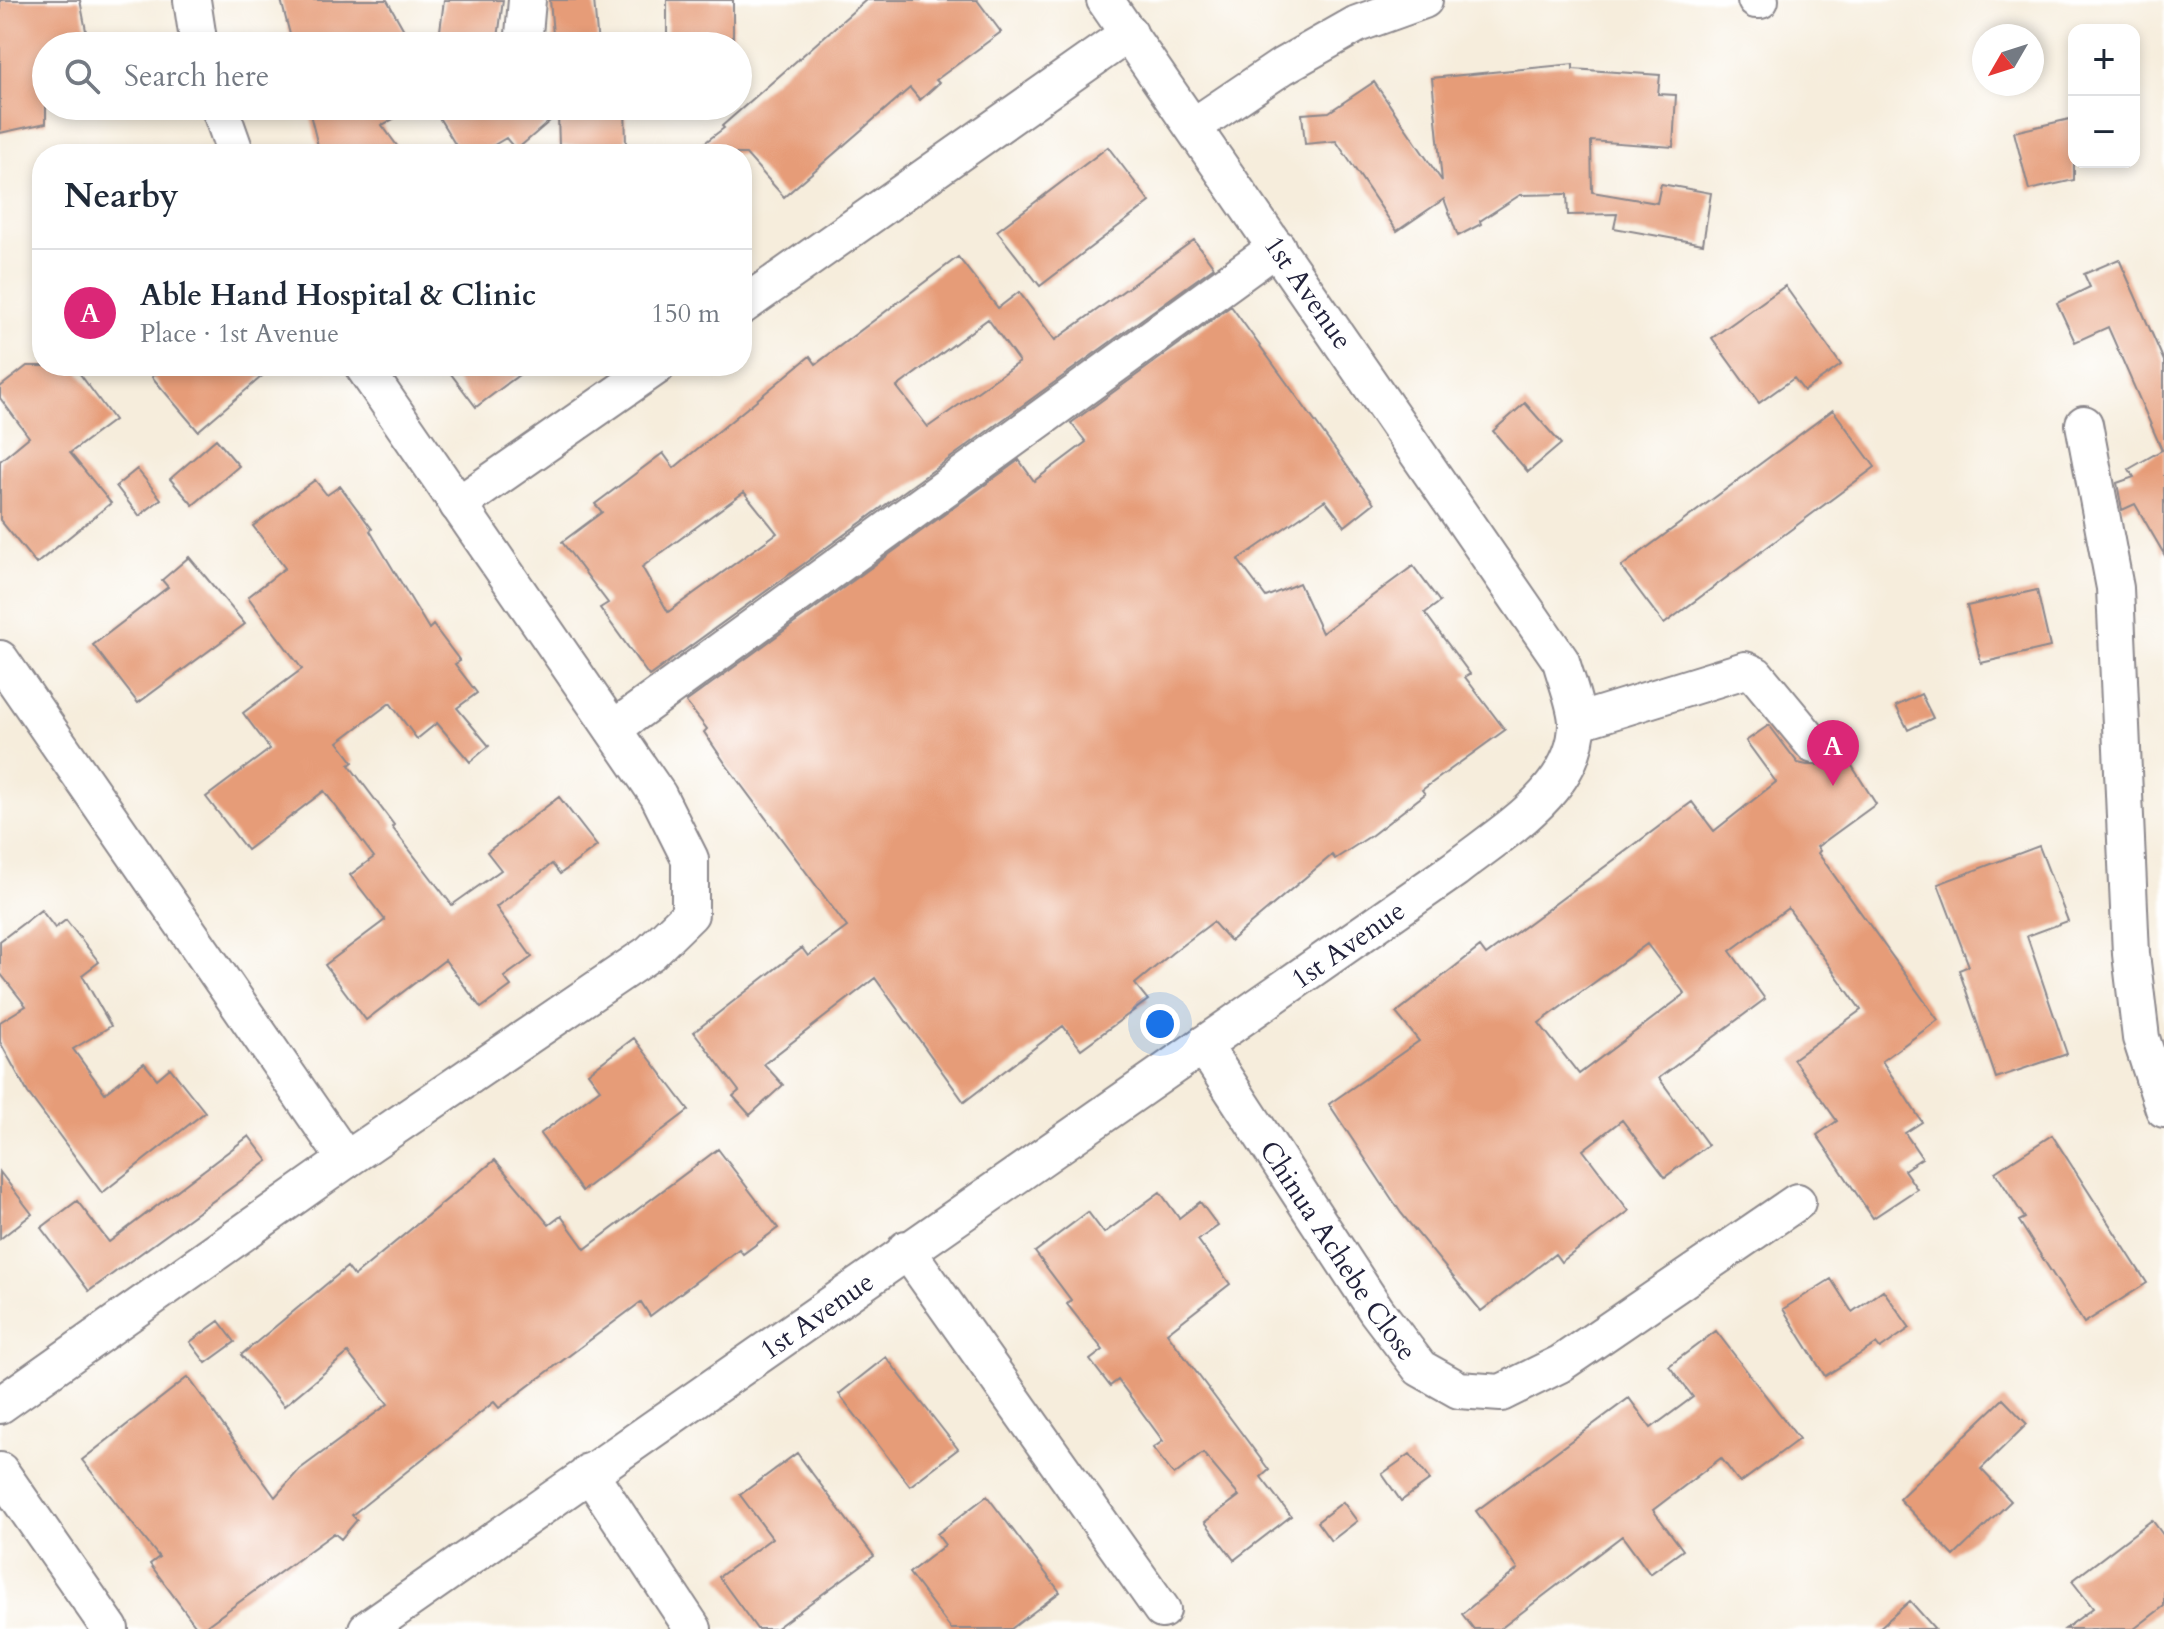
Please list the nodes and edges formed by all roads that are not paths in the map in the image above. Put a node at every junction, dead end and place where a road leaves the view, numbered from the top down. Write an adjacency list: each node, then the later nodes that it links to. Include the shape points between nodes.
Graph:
1 (192, 0): 5 (street)
2 (527, 0): 6 (street)
3 (1105, 0): 7 (street, 1st Avenue)
4 (1424, 0): 9 (street, via 1357,24)
5 (197, 32)
6 (524, 32)
7 (1129, 33): 9 (street, 1st Avenue); 12 (street)
8 (224, 120): 10 (street)
9 (1194, 126): 11 (street, 1st Avenue)
10 (232, 144)
11 (1277, 247): 18 (street, 1st Avenue, via 1561,661); 19 (street)
12 (752, 299)
13 (370, 376): 16 (street)
14 (643, 376): 16 (street)
15 (2084, 424): 22 (street, via 2115,588 2131,954 2141,1038)
16 (458, 505): 19 (street)
17 (0, 659): 23 (street)
18 (1577, 722): 20 (street, via 1745,670 1756,675); 21 (street, 1st Avenue, via 1566,771 1523,815 1455,869)
19 (613, 729): 23 (street, via 658,795 690,859 690,914 650,953)
20 (1814, 745)
21 (1203, 1045): 24 (street, Chinua Achebe Close, via 1376,1310 1420,1368 1459,1390 1501,1393 1560,1364); 25 (street, 1st Avenue)
22 (2164, 1109)
23 (346, 1160): 26 (street)
24 (1797, 1202)
25 (906, 1249): 28 (street, 1st Avenue); 29 (street)
26 (0, 1405)
27 (0, 1471): 30 (street)
28 (589, 1472): 31 (street, 1st Avenue); 32 (street)
29 (1162, 1610)
30 (110, 1629)
31 (367, 1629)
32 (693, 1629)

